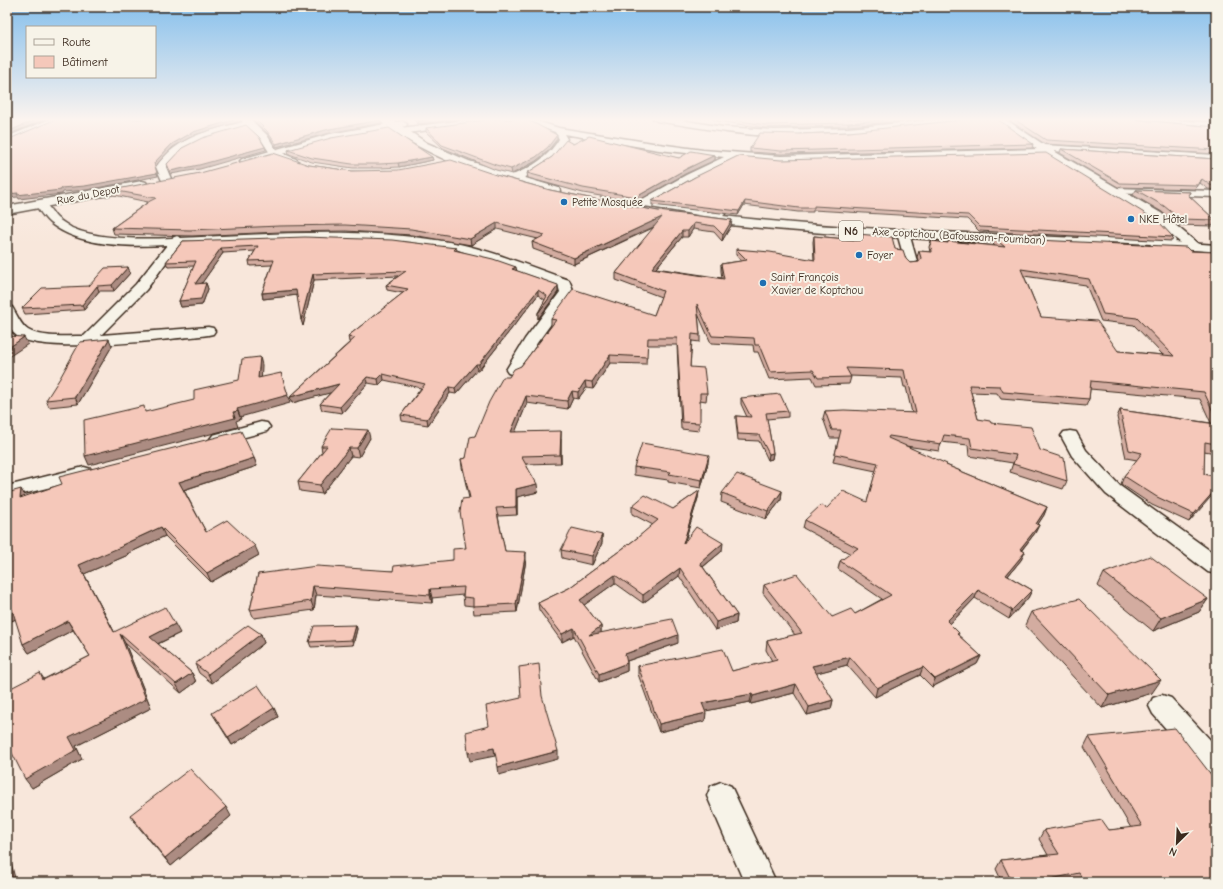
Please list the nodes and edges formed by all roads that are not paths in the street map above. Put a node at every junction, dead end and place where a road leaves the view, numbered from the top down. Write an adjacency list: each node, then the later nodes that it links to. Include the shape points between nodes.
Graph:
1 (165, 160): 15 (street, via 161,167)
2 (249, 160): 11 (main road)
3 (292, 160): 12 (street)
4 (452, 160): 10 (street)
5 (456, 160): 13 (main road)
6 (474, 160): 13 (main road)
7 (547, 160): 13 (street, via 542,166)
8 (726, 160): 21 (street)
9 (1063, 160): 17 (main road)
10 (440, 163)
11 (237, 164)
12 (305, 164)
13 (516, 177): 16 (main road)
14 (181, 178): 15 (main road, Rue du Depot)
15 (167, 180): 20 (main road, Rue du Depot)
16 (565, 190)
17 (1115, 191): 18 (street); 28 (main road, via 1156,216)
18 (1216, 194)
19 (596, 197): 21 (main road, Axe coptchou (Bafoussam-Foumban) / N6)
20 (40, 204): 22 (main road, Rue du Depot); 25 (street, via 53,220 68,230 87,237 140,242)
21 (640, 205): 23 (main road, Axe coptchou (Bafoussam-Foumban) / N6, via 727,221)
22 (7, 210)
23 (801, 224): 24 (main road, Axe coptchou (Bafoussam-Foumban) / N6); 26 (main road, Axe coptchou (Bafoussam-Foumban) / N6)
24 (903, 233): 26 (main road, Axe coptchou (Bafoussam-Foumban) / N6); 30 (street)
25 (177, 240): 33 (street, via 141,287); 34 (street, via 306,236 393,239 445,245 479,253 564,283 567,292 530,342)
26 (1112, 241): 28 (main road, Axe coptchou (Bafoussam-Foumban) / N6)
27 (1216, 243): 28 (main road, N6)
28 (1192, 244): 29 (main road, N6)
29 (1216, 249)
30 (912, 265)
31 (7, 310): 33 (street, via 20,332 29,337)
32 (208, 331): 33 (street)
33 (88, 340)
34 (514, 370)
35 (261, 427): 37 (street)
36 (1070, 436): 40 (street, via 1078,452 1112,490)
37 (199, 445)
38 (101, 469): 39 (street)
39 (7, 492)
40 (1216, 566)
41 (1162, 706): 42 (street)
42 (1216, 765)
43 (721, 796): 44 (street)
44 (760, 882)

